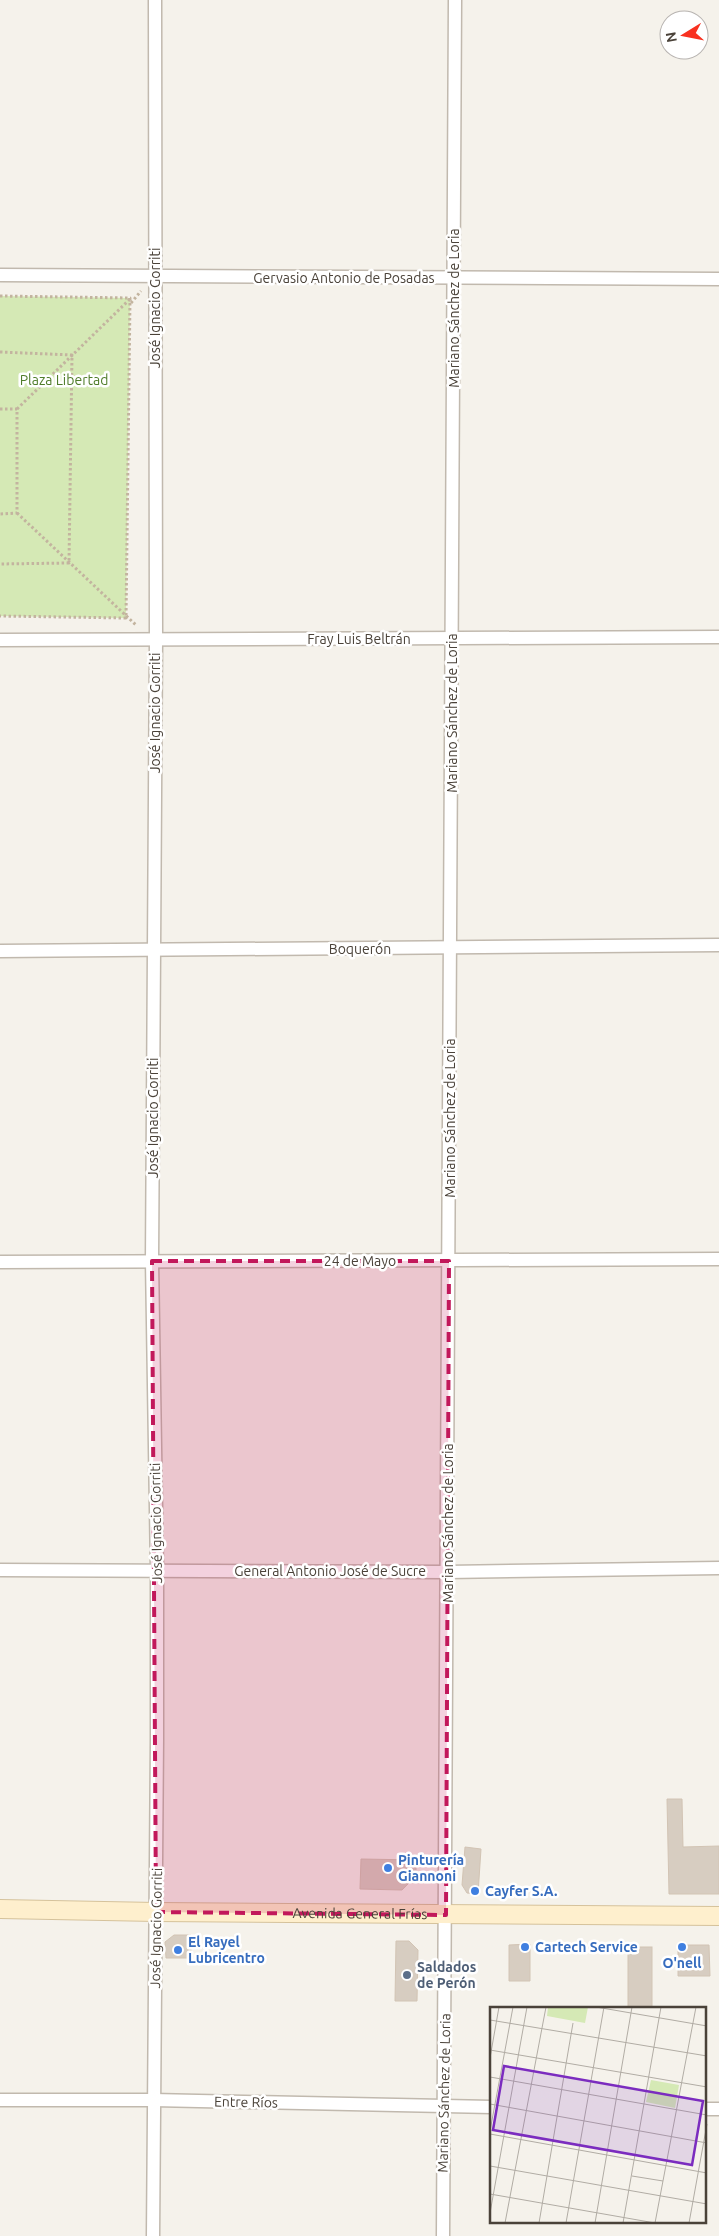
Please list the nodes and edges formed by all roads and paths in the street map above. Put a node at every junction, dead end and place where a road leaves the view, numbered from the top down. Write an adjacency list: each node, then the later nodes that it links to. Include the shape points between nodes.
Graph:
1 (155, 0): 4 (street, José Ignacio Gorriti)
2 (455, 0): 5 (street, Mariano Sánchez de Loria)
3 (0, 275): 4 (street, Gervasio Antonio de Posadas)
4 (155, 276): 5 (street, Gervasio Antonio de Posadas); 22 (street, José Ignacio Gorriti)
5 (454, 278): 6 (street, Gervasio Antonio de Posadas); 20 (street, Mariano Sánchez de Loria)
6 (719, 279)
7 (0, 296): 8 (path)
8 (130, 298): 10 (path); 18 (path)
9 (0, 352): 10 (path)
10 (72, 355): 12 (path); 15 (path)
11 (0, 409): 12 (path)
12 (17, 409): 13 (path)
13 (17, 513): 14 (path); 15 (path)
14 (0, 514)
15 (69, 563): 16 (path); 18 (path)
16 (0, 564)
17 (0, 616): 18 (path)
18 (126, 618)
19 (719, 637): 20 (street, Fray Luis Beltrán)
20 (452, 638): 22 (street, Fray Luis Beltrán); 24 (street, Mariano Sánchez de Loria)
21 (0, 640): 22 (street, Fray Luis Beltrán)
22 (156, 640): 25 (street, José Ignacio Gorriti)
23 (719, 945): 24 (street, Boquerón)
24 (451, 948): 25 (street, Boquerón); 29 (street, Mariano Sánchez de Loria)
25 (153, 950): 26 (street, Boquerón); 28 (street, José Ignacio Gorriti)
26 (0, 951)
27 (719, 1259): 29 (street, 24 de Mayo)
28 (152, 1261): 29 (street, 24 de Mayo); 30 (street, 24 de Mayo); 33 (street, José Ignacio Gorriti)
29 (449, 1261): 34 (street, Mariano Sánchez de Loria)
30 (0, 1262)
31 (719, 1568): 34 (street, General Antonio José de Sucre)
32 (0, 1570): 33 (street, General Antonio José de Sucre)
33 (157, 1571): 34 (street, General Antonio José de Sucre); 36 (street, José Ignacio Gorriti)
34 (448, 1572): 37 (street, Mariano Sánchez de Loria)
35 (0, 1909): 36 (main road, Avenida General Frías)
36 (156, 1912): 37 (main road, Avenida General Frías); 40 (street, José Ignacio Gorriti)
37 (446, 1914): 38 (main road, Avenida General Frías); 41 (street, Mariano Sánchez de Loria)
38 (719, 1916)
39 (0, 2100): 40 (street, Entre Ríos)
40 (153, 2100): 41 (street, Entre Ríos); 45 (street, José Ignacio Gorriti)
41 (444, 2107): 42 (street, Entre Ríos); 46 (street, Mariano Sánchez de Loria)
42 (490, 2108)
43 (706, 2109): 44 (street)
44 (719, 2109)
45 (153, 2236)
46 (443, 2236)

